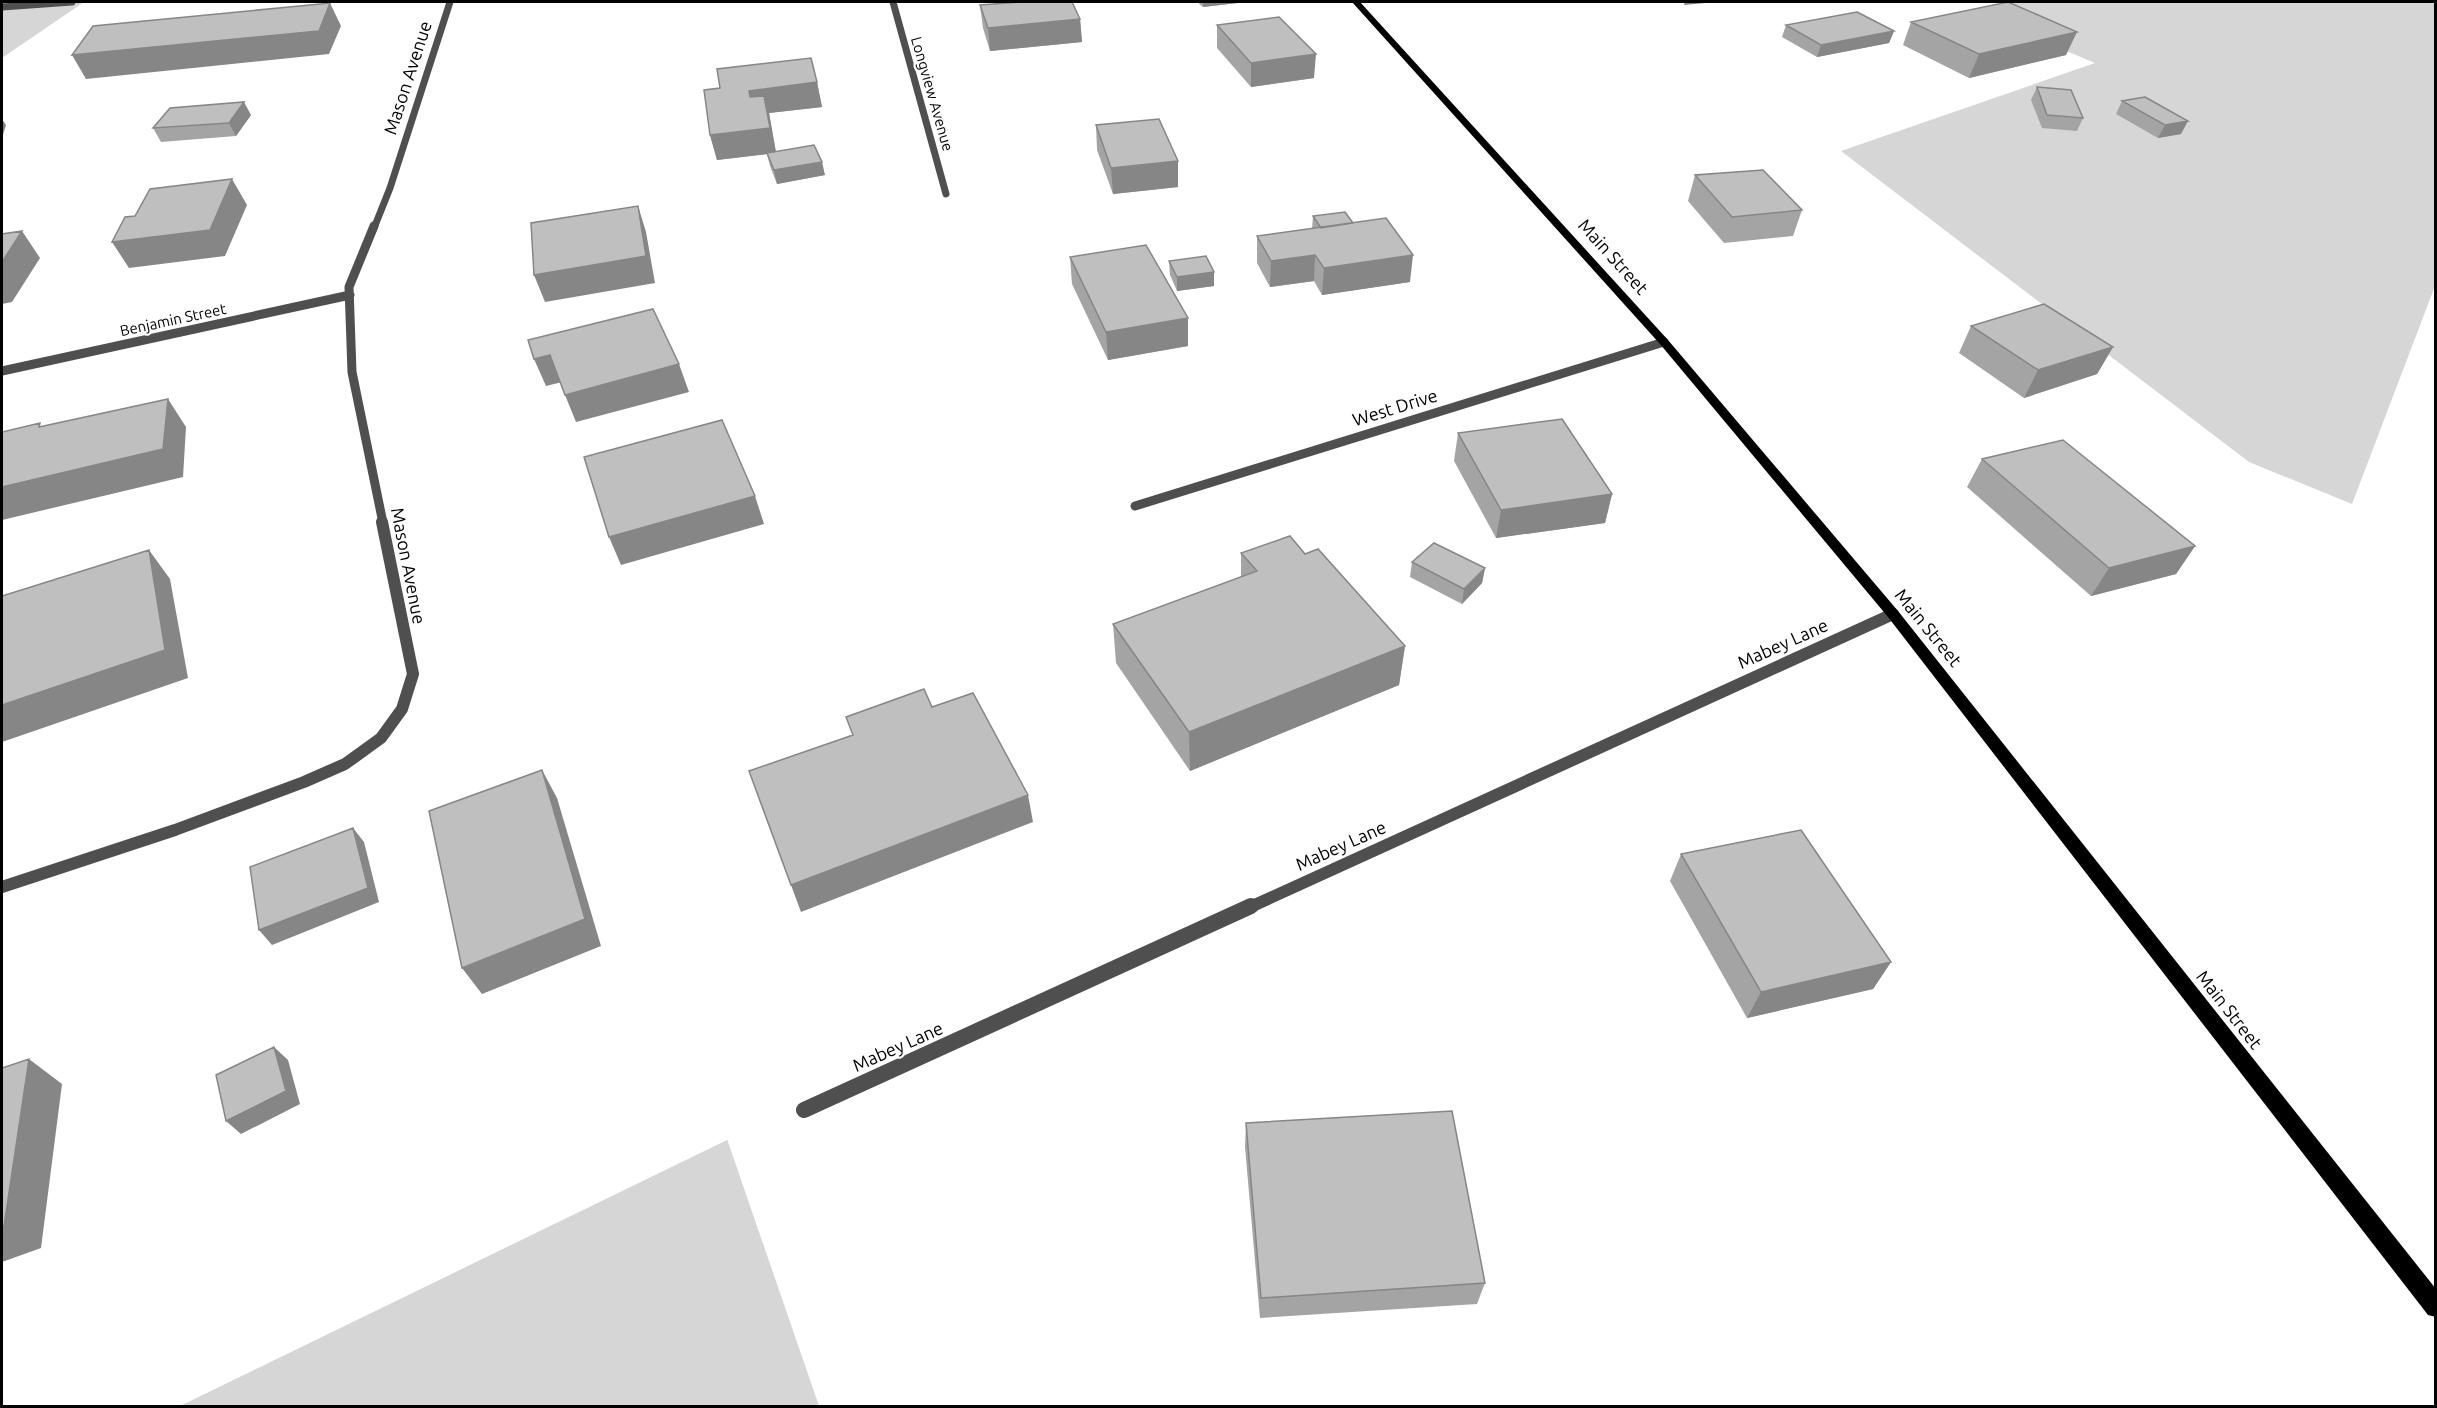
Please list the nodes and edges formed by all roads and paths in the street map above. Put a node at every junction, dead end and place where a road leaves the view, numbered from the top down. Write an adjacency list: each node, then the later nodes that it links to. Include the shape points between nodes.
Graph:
1 (72, 2): 5 (street)
2 (450, 2): 7 (street, Mason Avenue, via 390,188 349,287)
3 (893, 2): 6 (street, Longview Avenue)
4 (1356, 2): 8 (main road, Main Street)
5 (2, 7)
6 (946, 194)
7 (350, 295): 9 (street, Benjamin Street); 12 (street, Mason Avenue, via 352,372 413,674 398,716 381,739 322,774 212,818)
8 (1664, 342): 10 (street, West Drive); 11 (main road, Main Street)
9 (2, 371)
10 (1135, 506)
11 (1893, 614): 13 (street, Mabey Lane); 14 (main road, Main Street)
12 (2, 887)
13 (804, 1110)
14 (2436, 1307)

